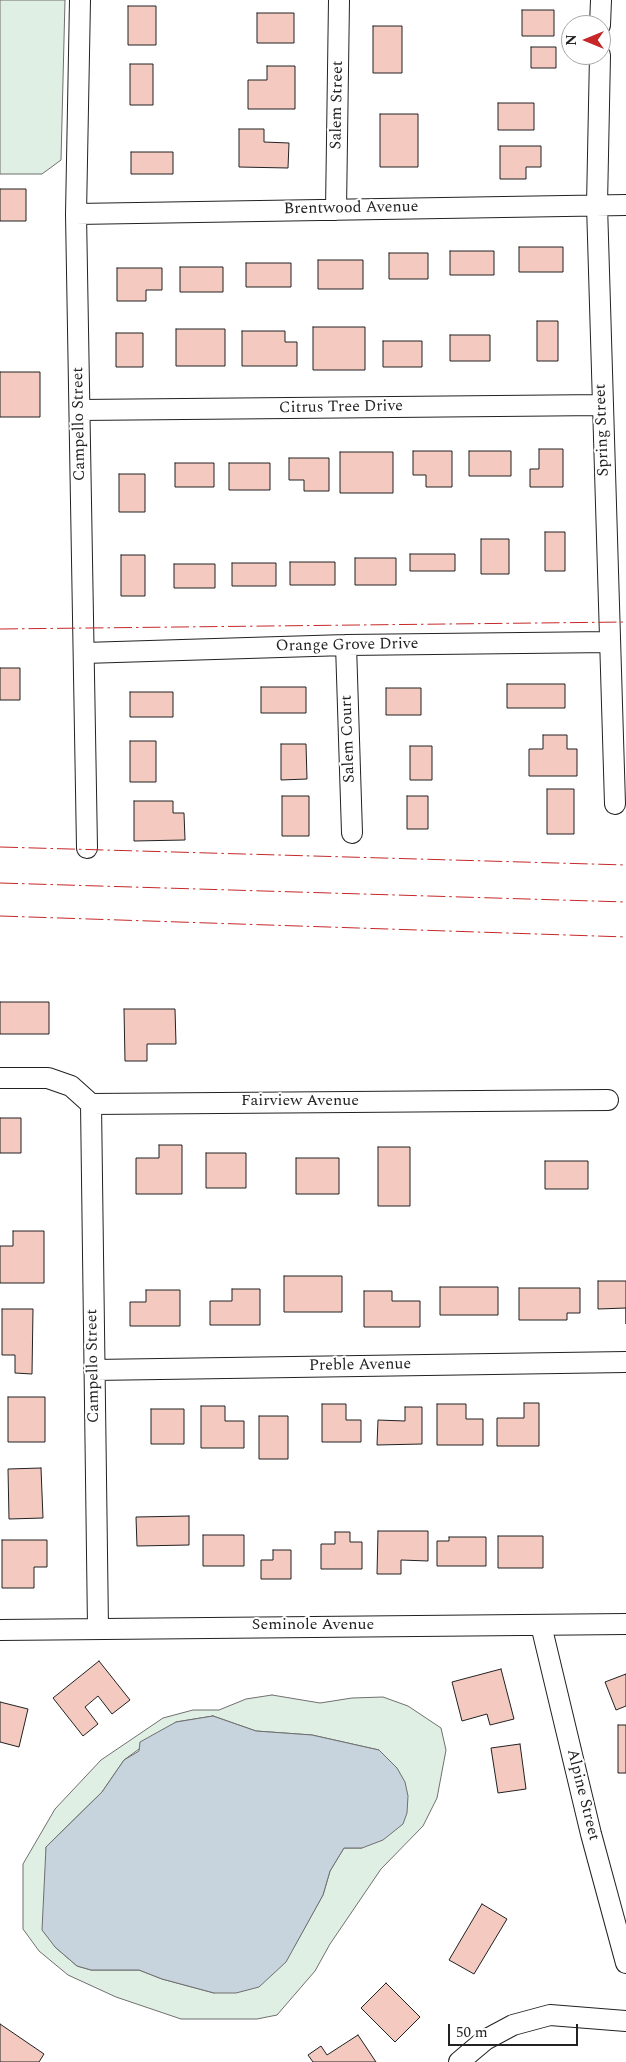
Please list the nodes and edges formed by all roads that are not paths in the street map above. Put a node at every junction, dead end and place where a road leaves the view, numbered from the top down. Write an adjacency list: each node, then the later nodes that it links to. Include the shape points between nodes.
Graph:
1 (80, 0): 9 (street, Campello Street)
2 (339, 0): 8 (street, Salem Street)
3 (601, 0): 4 (street)
4 (600, 15)
5 (600, 65): 7 (street, Spring Street)
6 (626, 204): 7 (street, Brentwood Avenue)
7 (597, 205): 8 (street, Brentwood Avenue); 10 (street, Spring Street)
8 (336, 210): 9 (street, Brentwood Avenue)
9 (76, 214): 11 (street, Campello Street)
10 (602, 405): 11 (street, Citrus Tree Drive); 12 (street, Spring Street)
11 (80, 410): 14 (street, Campello Street)
12 (610, 642): 13 (street, Orange Grove Drive); 15 (street, Spring Street)
13 (346, 646): 14 (street, Orange Grove Drive); 16 (street, Salem Court)
14 (84, 653): 17 (street, Campello Street)
15 (615, 804)
16 (352, 833)
17 (87, 848)
18 (0, 1078): 20 (street, via 48,1078 71,1086)
19 (608, 1100): 20 (street, Fairview Avenue)
20 (92, 1104): 22 (street, Campello Street)
21 (626, 1362): 22 (street, Preble Avenue)
22 (94, 1370): 25 (street, Campello Street)
23 (626, 1624): 24 (street, Seminole Avenue)
24 (541, 1625): 25 (street, Seminole Avenue); 27 (street, Alpine Street)
25 (98, 1628): 26 (street, Seminole Avenue)
26 (0, 1630)
27 (626, 1963)
28 (626, 2020): 29 (street, via 550,2016 531,2020 484,2040)
29 (459, 2062)

